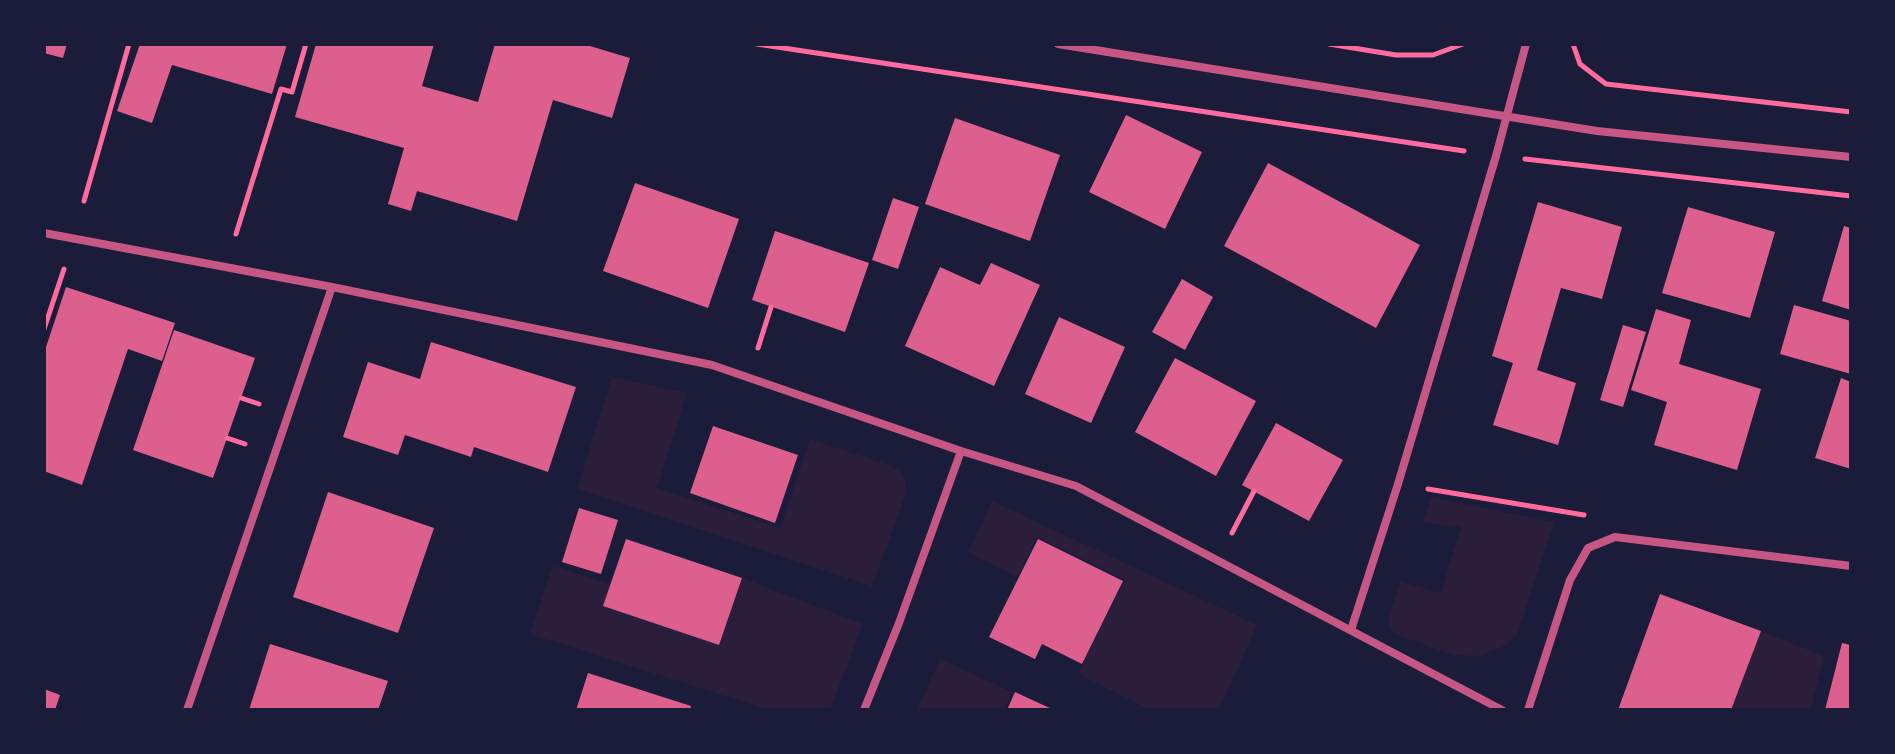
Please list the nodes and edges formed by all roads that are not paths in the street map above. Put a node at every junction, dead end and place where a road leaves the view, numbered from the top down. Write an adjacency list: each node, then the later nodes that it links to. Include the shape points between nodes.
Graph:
1 (1058, 44): 3 (street)
2 (1526, 44): 3 (street)
3 (1508, 117): 4 (street); 9 (street)
4 (1851, 157)
5 (44, 233): 6 (street)
6 (332, 287): 7 (street, via 712,365); 10 (street)
7 (961, 451): 9 (street, via 1076,486); 11 (street)
8 (1851, 566): 13 (street, via 1615,537 1588,548 1570,580)
9 (1351, 630): 12 (street)
10 (187, 710)
11 (864, 710)
12 (1502, 710)
13 (1528, 710)

